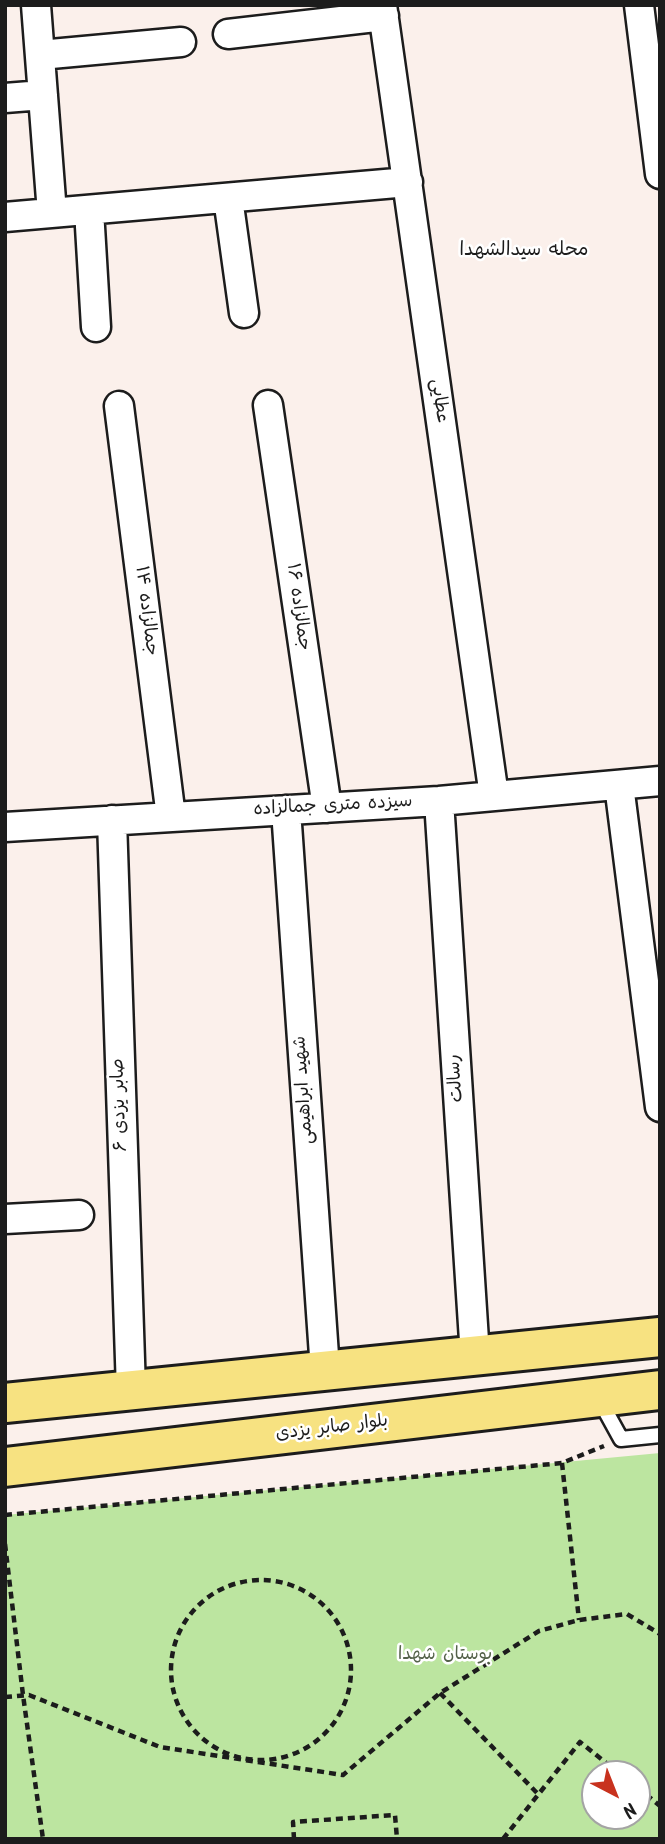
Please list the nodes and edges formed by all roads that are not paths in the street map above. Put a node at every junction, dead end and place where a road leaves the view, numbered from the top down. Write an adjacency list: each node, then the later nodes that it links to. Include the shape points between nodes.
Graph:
1 (36, 5): 6 (street)
2 (639, 5): 9 (street)
3 (383, 11): 4 (street); 10 (street, عطایی)
4 (228, 34)
5 (181, 42): 6 (street)
6 (40, 55): 7 (street)
7 (43, 95): 8 (street); 13 (street)
8 (5, 98)
9 (660, 174)
10 (408, 182): 11 (street); 21 (street, عطایی)
11 (228, 198): 12 (street); 15 (street)
12 (89, 210): 13 (street); 16 (street)
13 (52, 213): 14 (street)
14 (5, 217)
15 (244, 313)
16 (96, 327)
17 (268, 405): 23 (street, جمالزاده ۱۶)
18 (119, 406): 25 (street, جمالزاده ۱۴)
19 (660, 781): 20 (street, سیزده متری جمالزاده)
20 (619, 785): 21 (street, سیزده متری جمالزاده); 28 (street)
21 (494, 796): 22 (street, سیزده متری جمالزاده)
22 (439, 801): 23 (street, سیزده متری جمالزاده); 32 (street, رسالت)
23 (327, 808): 24 (street, سیزده متری جمالزاده)
24 (286, 810): 25 (street, سیزده متری جمالزاده); 33 (street, شهید ابراهیمی)
25 (171, 817): 26 (street, سیزده متری جمالزاده)
26 (112, 820): 27 (street, سیزده متری جمالزاده); 34 (street, صابر یزدی ۶)
27 (5, 827)
28 (660, 1107)
29 (79, 1215): 30 (street)
30 (5, 1219)
31 (660, 1337): 32 (main road)
32 (475, 1356): 33 (main road)
33 (325, 1370): 34 (main road)
34 (131, 1390): 37 (main road)
35 (660, 1391): 36 (main road, بلوار صابر یزدی)
36 (598, 1398): 38 (lane, via 621,1439); 39 (main road, بلوار صابر یزدی)
37 (5, 1403)
38 (660, 1435)
39 (5, 1467)

